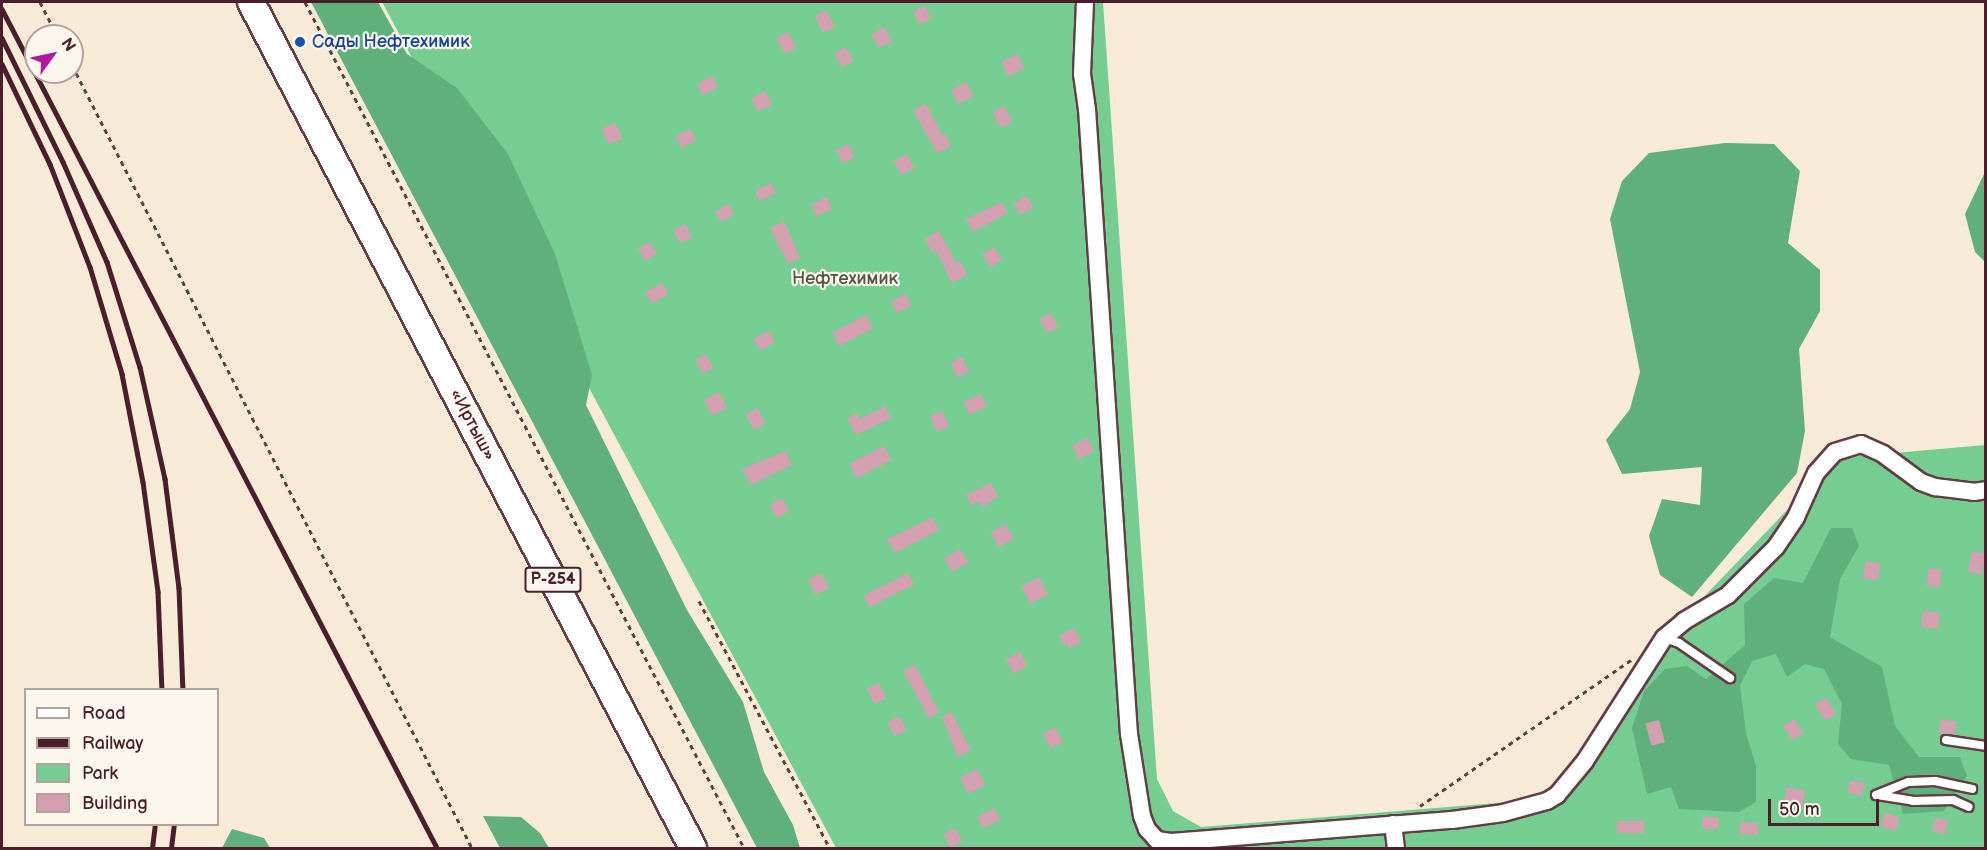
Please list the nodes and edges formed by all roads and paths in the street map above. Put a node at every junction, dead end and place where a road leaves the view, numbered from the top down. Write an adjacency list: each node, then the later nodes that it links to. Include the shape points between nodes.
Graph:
1 (40, 2): 5 (path)
2 (251, 2): 19 (main road, «Иртыш» / Р-254)
3 (305, 2): 20 (path)
4 (1085, 2): 17 (street, via 1082,74 1088,109 1130,734 1144,823 1157,840 1171,842)
5 (51, 24)
6 (82, 84): 18 (path)
7 (1986, 490): 9 (street, via 1974,492 1921,482 1883,454 1861,444 1835,452 1824,462 1785,535 1751,574 1717,604 1684,621)
8 (699, 601): 21 (path)
9 (1664, 638): 11 (lane); 17 (street, via 1630,695 1557,795 1503,813)
10 (1634, 658): 15 (path)
11 (1730, 678)
12 (1946, 740): 13 (lane)
13 (1986, 746)
14 (1972, 789): 16 (lane, via 1935,781 1910,783 1876,795 1913,801 1953,800)
15 (1419, 807)
16 (1969, 807)
17 (1393, 824): 22 (street)
18 (472, 849)
19 (693, 849)
20 (744, 849)
21 (830, 849)
22 (1396, 849)

